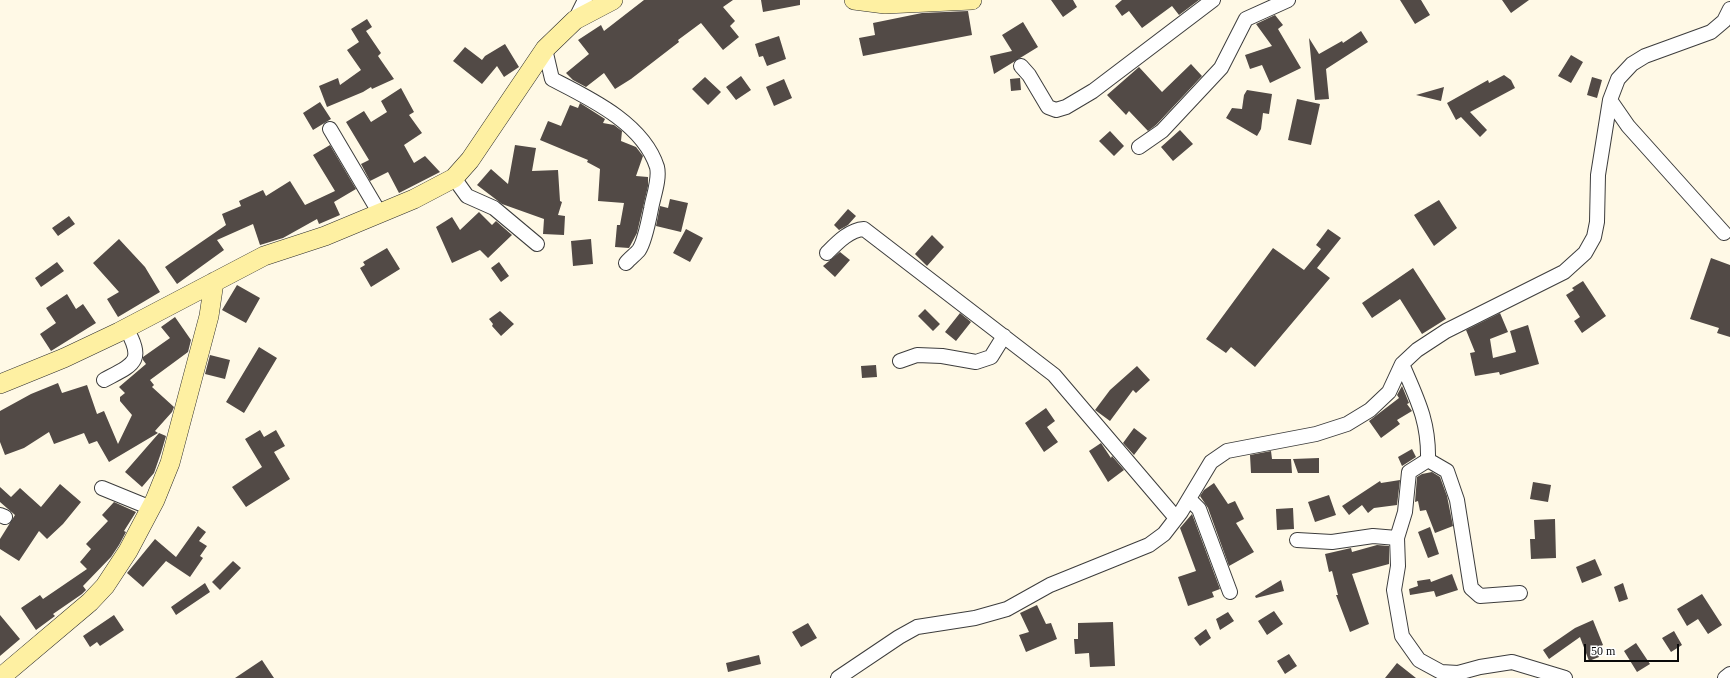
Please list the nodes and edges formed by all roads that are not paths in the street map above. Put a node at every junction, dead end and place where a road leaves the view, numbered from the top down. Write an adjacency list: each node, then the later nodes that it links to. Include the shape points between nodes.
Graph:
1 (585, 0): 8 (street)
2 (613, 0): 8 (main road)
3 (854, 0): 4 (main road, via 885,4)
4 (967, 0)
5 (1213, 0): 10 (street, via 1093,91 1066,108 1056,110 1048,107)
6 (1288, 0): 13 (street, via 1246,19 1221,68 1162,131)
7 (1730, 9): 11 (street, via 1724,21 1711,32 1645,56 1632,64 1618,79)
8 (575, 20): 9 (main road)
9 (545, 49): 14 (main road, via 470,160); 19 (street, via 552,79 607,109 627,124 647,147 657,167 654,192 640,249)
10 (1021, 66)
11 (1610, 100): 16 (street, via 1628,126); 24 (street, via 1598,175 1597,222 1594,237 1585,253 1564,272 1446,331 1417,350)
12 (330, 129): 15 (street)
13 (1139, 147)
14 (454, 178): 15 (main road, via 414,199); 17 (street, via 467,196 494,208)
15 (379, 212): 20 (main road, via 325,236 264,256)
16 (1724, 233)
17 (537, 244)
18 (827, 253): 22 (street, via 855,229 864,229)
19 (626, 263)
20 (214, 282): 21 (main road); 30 (main road, via 209,316 181,427 170,463)
21 (126, 328): 25 (street, via 134,343 135,359 130,366); 26 (main road, via 64,358)
22 (1004, 336): 23 (street, via 991,356 976,362 917,355); 31 (street, via 1054,376)
23 (900, 361)
24 (1402, 364): 27 (street, via 1425,419 1429,441); 29 (street, via 1389,392 1370,410 1347,424 1316,434 1227,451 1211,462)
25 (104, 380)
26 (0, 384)
27 (1428, 460): 32 (street, via 1410,472 1405,512); 35 (street, via 1447,470 1457,500 1471,588 1480,596)
28 (102, 488): 30 (street)
29 (1188, 499): 31 (street); 34 (street, via 1199,509)
30 (151, 508): 38 (main road, via 128,551 105,586 74,616)
31 (1176, 518): 39 (street, via 1164,534 1149,545 1050,585 1007,609 975,618 917,627)
32 (1397, 538): 33 (street, via 1373,536 1332,542); 37 (street, via 1398,566 1394,590 1402,636 1419,660)
33 (1296, 540)
34 (1230, 592)
35 (1520, 593)
36 (1730, 674): 41 (street)
37 (1438, 675): 40 (street, via 1512,662)
38 (0, 678)
39 (838, 678)
40 (1565, 678)
41 (1725, 678)

